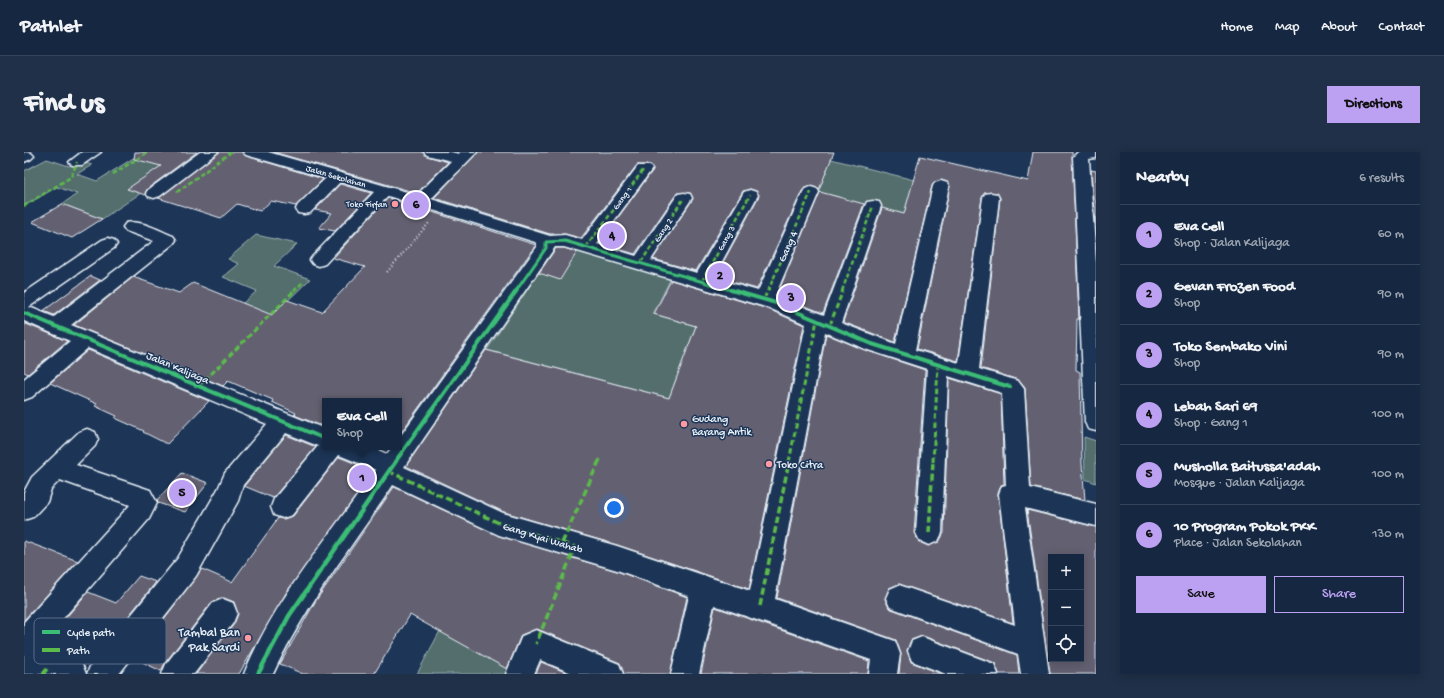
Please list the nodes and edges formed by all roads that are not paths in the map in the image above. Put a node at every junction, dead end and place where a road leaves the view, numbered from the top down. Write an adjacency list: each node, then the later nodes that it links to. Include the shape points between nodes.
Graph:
1 (93, 152): 8 (street)
2 (210, 152): 15 (street)
3 (251, 152): 9 (street, Jalan Sekolahan)
4 (308, 152): 9 (street)
5 (432, 152): 7 (street)
6 (1096, 153): 33 (street, via 1087,153 1081,157)
7 (465, 156): 19 (street)
8 (77, 162)
9 (293, 164): 11 (street, Jalan Sekolahan)
10 (644, 169): 25 (street, Gang 1)
11 (337, 176): 13 (street, Jalan Sekolahan); 21 (street)
12 (941, 186): 35 (street)
13 (385, 190): 19 (street, Jalan Sekolahan); 26 (street)
14 (811, 192): 29 (street, Gang 4)
15 (154, 194)
16 (750, 195): 28 (street, Gang 3)
17 (684, 198): 27 (street, Gang 2)
18 (991, 198): 37 (street)
19 (420, 201): 23 (street, Jalan Sekolahan)
20 (873, 206): 31 (street)
21 (304, 209)
22 (132, 227): 32 (street, via 167,240)
23 (546, 242): 25 (street, via 565,241); 47 (street, via 546,248)
24 (108, 244): 30 (street)
25 (586, 247): 27 (street)
26 (319, 260)
27 (641, 262): 28 (street)
28 (702, 281): 29 (street)
29 (770, 301): 31 (street)
30 (25, 311): 32 (street, Jalan Kalijaga)
31 (824, 322): 35 (street, via 869,343); 55 (street)
32 (56, 326): 34 (street, Jalan Kalijaga)
33 (1093, 328): 39 (street)
34 (86, 339): 38 (street); 40 (street, Jalan Kalijaga)
35 (904, 354): 36 (street)
36 (938, 365): 37 (street); 52 (street)
37 (968, 375): 48 (street, via 1013,389)
38 (24, 391)
39 (1095, 397): 41 (street)
40 (283, 421): 42 (street, Jalan Kalijaga); 58 (street, via 233,480 229,493 187,567)
41 (1096, 422)
42 (322, 438)
43 (87, 439): 46 (street)
44 (329, 450): 49 (street)
45 (351, 450): 47 (street)
46 (56, 468): 50 (street, via 40,484 38,494); 57 (street, via 141,498 145,503)
47 (390, 469): 53 (street, Gang Kyai Wahab, via 499,523 654,570); 66 (street, via 271,647)
48 (1018, 496): 51 (street); 61 (street, via 1011,494)
49 (283, 507)
50 (24, 509)
51 (1096, 515)
52 (929, 533)
53 (704, 588): 55 (street, Gang Kyai Wahab); 69 (street)
54 (898, 598): 61 (street)
55 (760, 606): 70 (street, Gang Kyai Wahab, via 884,651 886,654)
56 (222, 613): 65 (street)
57 (46, 618)
58 (146, 618)
59 (34, 631): 60 (street)
60 (24, 643)
61 (1030, 644): 72 (street)
62 (922, 651): 71 (street)
63 (109, 664): 64 (street)
64 (101, 674)
65 (176, 674)
66 (258, 674)
67 (520, 674): 68 (street, via 532,646 536,644)
68 (609, 674)
69 (685, 674)
70 (883, 674)
71 (984, 674)
72 (1035, 674)

